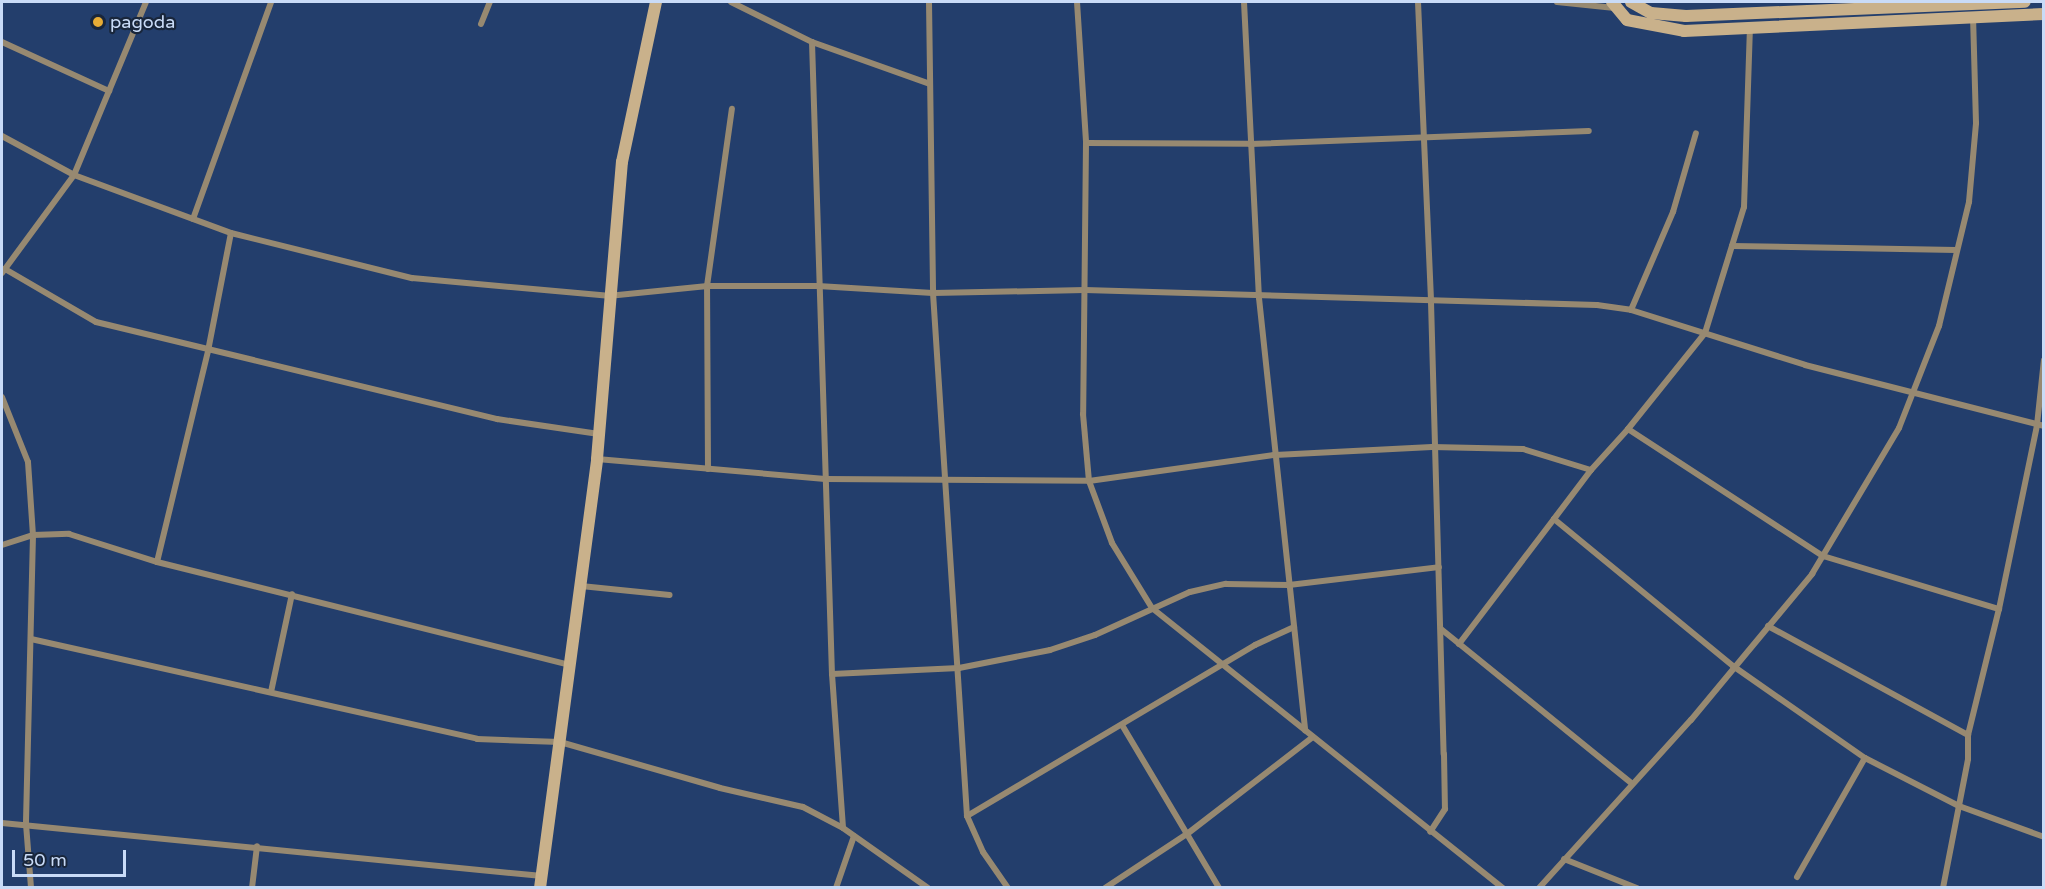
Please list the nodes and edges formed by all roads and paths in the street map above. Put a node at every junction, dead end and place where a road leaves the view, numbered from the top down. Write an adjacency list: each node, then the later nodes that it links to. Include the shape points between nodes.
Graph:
1 (146, 2): 21 (street)
2 (271, 2): 30 (street)
3 (490, 2): 16 (street)
4 (656, 2): 39 (street, via 622,162)
5 (731, 2): 19 (street)
6 (928, 2): 20 (street)
7 (1077, 2): 27 (street)
8 (1244, 2): 28 (street)
9 (1418, 2): 26 (street)
10 (1557, 2): 13 (street)
11 (1631, 2): 12 (street, via 1651,13 1686,16)
12 (2025, 2)
13 (1613, 5): 17 (street, via 1628,20 1649,27 1684,31)
14 (2043, 14): 15 (street)
15 (1973, 17): 17 (street); 33 (street, via 1976,123 1969,202)
16 (481, 24)
17 (1750, 29): 32 (street, via 1744,207)
18 (2, 42): 21 (street)
19 (812, 42): 20 (street); 36 (street)
20 (930, 84): 38 (street)
21 (109, 90): 29 (street)
22 (732, 109): 35 (street)
23 (1589, 131): 26 (street)
24 (1696, 133): 42 (street, via 1673,212)
25 (2, 136): 29 (street)
26 (1422, 138): 28 (street); 41 (street)
27 (1086, 143): 28 (street); 37 (street)
28 (1250, 144): 40 (street)
29 (74, 175): 30 (street); 34 (street)
30 (193, 219): 31 (street)
31 (231, 233): 39 (street, via 412,278); 44 (street)
32 (1732, 246): 33 (street); 43 (street)
33 (1956, 250): 46 (street, via 1939,326)
34 (3, 271): 44 (street, via 96,322)
35 (707, 286): 36 (street); 39 (street); 54 (street)
36 (818, 286): 38 (street); 56 (street)
37 (1085, 290): 38 (street); 40 (street); 57 (street, via 1083,403)
38 (933, 292): 58 (street)
39 (608, 296): 50 (street)
40 (1259, 298): 41 (street); 52 (street)
41 (1431, 302): 42 (street, via 1540,301); 51 (street)
42 (1631, 310): 43 (street)
43 (1705, 333): 46 (street); 49 (street)
44 (208, 351): 50 (street, via 497,419); 63 (street)
45 (2043, 360): 48 (street)
46 (1915, 394): 48 (street); 62 (street, via 1859,502)
47 (2, 397): 60 (street, via 28,462)
48 (2040, 426): 70 (street)
49 (1628, 429): 55 (street); 62 (street)
50 (599, 434): 53 (street)
51 (1432, 447): 52 (street); 55 (street, via 1523,449); 64 (street)
52 (1275, 455): 57 (street); 65 (street)
53 (597, 459): 54 (street); 66 (street)
54 (708, 469): 56 (street)
55 (1591, 470): 59 (street)
56 (825, 479): 58 (street); 80 (street)
57 (1089, 481): 58 (street); 69 (street, via 1112,543)
58 (946, 482): 79 (street)
59 (1554, 519): 75 (street); 78 (street)
60 (33, 534): 61 (street); 63 (street, via 69,534); 74 (street)
61 (2, 545)
62 (1823, 556): 70 (street); 71 (street)
63 (157, 562): 67 (street)
64 (1439, 567): 65 (street); 73 (street)
65 (1289, 585): 69 (street, via 1226,584 1190,592); 72 (street)
66 (580, 586): 68 (street); 76 (street)
67 (292, 594): 76 (street); 81 (street)
68 (670, 595)
69 (1152, 608): 77 (street); 79 (street, via 1095,635 1050,650)
70 (1999, 609): 84 (street)
71 (1768, 626): 78 (street); 84 (street)
72 (1294, 627): 77 (street); 83 (street)
73 (1440, 628): 75 (street); 94 (street, via 1445,809)
74 (31, 639): 81 (street); 92 (street)
75 (1459, 644): 88 (street)
76 (570, 665): 86 (street)
77 (1223, 665): 82 (street); 83 (street)
78 (1733, 666): 87 (street); 88 (street, via 1691,720)
79 (959, 668): 80 (street); 90 (street)
80 (832, 674): 93 (street)
81 (271, 692): 86 (street, via 477,739)
82 (1122, 725): 90 (street); 95 (street)
83 (1305, 731): 85 (street)
84 (1968, 735): 89 (street, via 1968,759)
85 (1313, 737): 94 (street); 95 (street)
86 (560, 742): 93 (street, via 720,788 803,807); 101 (street)
87 (1865, 758): 89 (street); 100 (street)
88 (1631, 783): 99 (street)
89 (1959, 806): 97 (street); 112 (street)
90 (967, 816): 107 (street, via 983,852)
91 (2, 823): 92 (street)
92 (26, 824): 98 (street); 103 (street)
93 (843, 828): 96 (street)
94 (1430, 832): 110 (street)
95 (1187, 834): 108 (street); 109 (street)
96 (854, 836): 105 (street); 106 (street)
97 (2043, 837)
98 (257, 846): 101 (street); 104 (street)
99 (1564, 859): 102 (street); 111 (street)
100 (1797, 877)
101 (541, 882)
102 (1540, 887)
103 (31, 888)
104 (252, 888)
105 (836, 888)
106 (928, 888)
107 (1008, 888)
108 (1105, 888)
109 (1219, 888)
110 (1503, 888)
111 (1637, 888)
112 (1943, 888)

